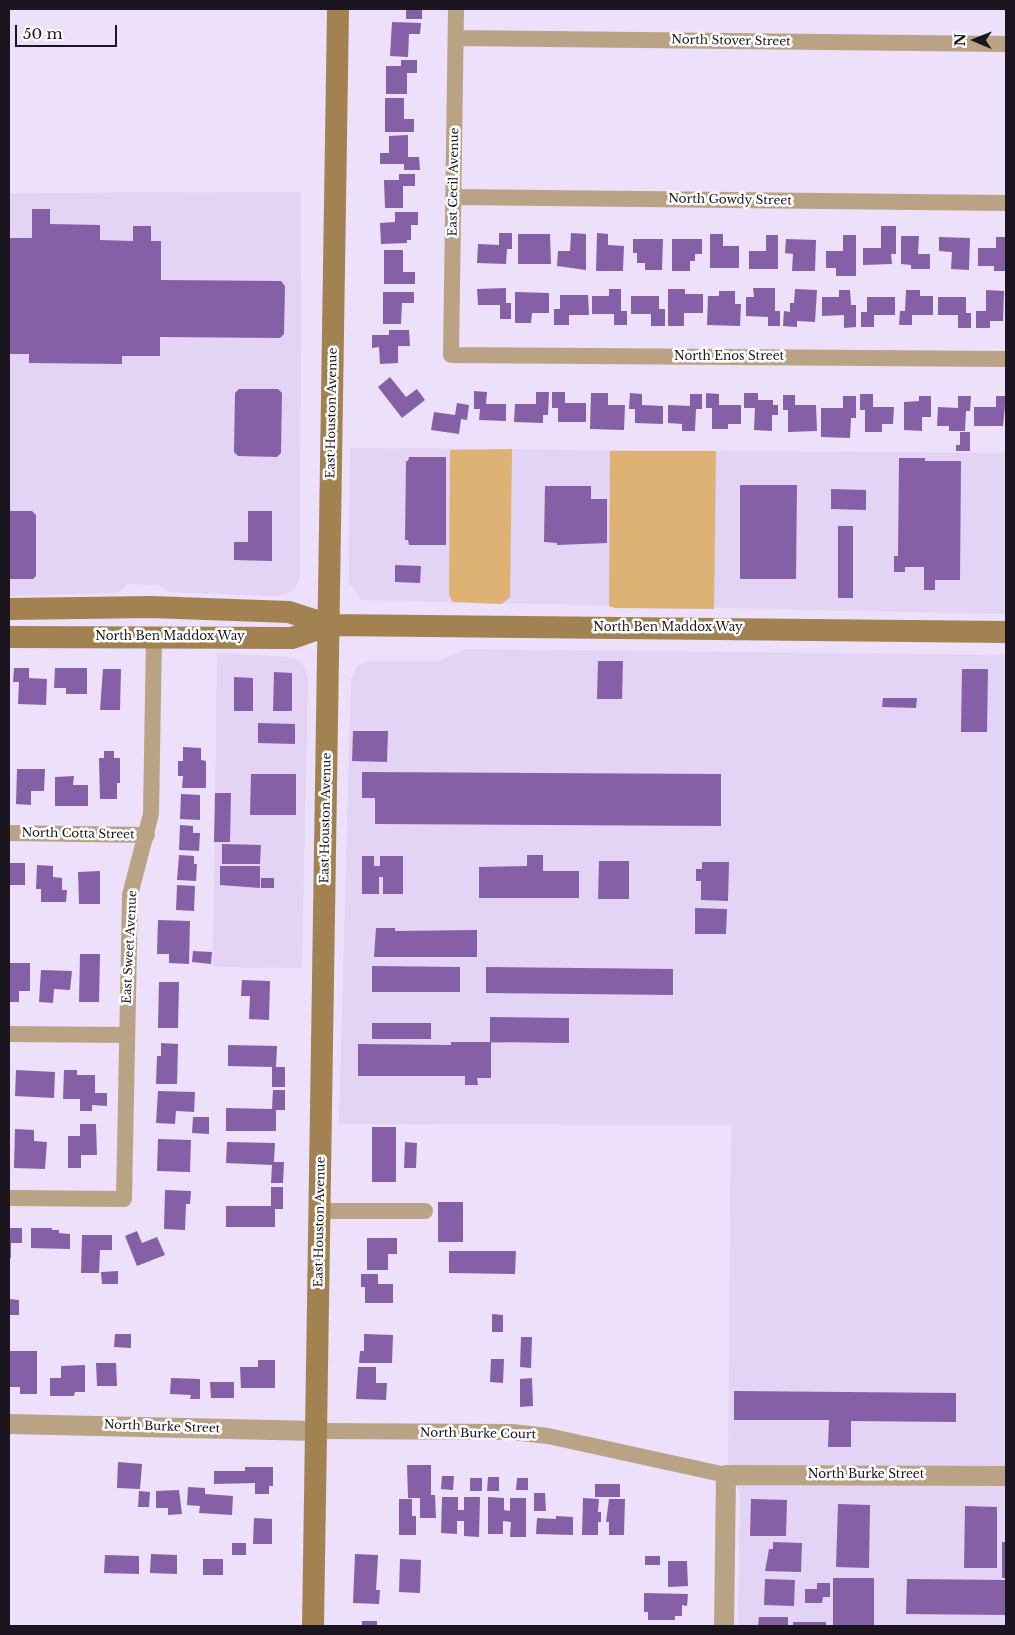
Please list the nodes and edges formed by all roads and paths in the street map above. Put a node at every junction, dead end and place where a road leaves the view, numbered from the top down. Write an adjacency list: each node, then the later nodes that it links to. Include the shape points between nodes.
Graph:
1 (338, 9): 10 (main road, East Houston Avenue)
2 (456, 9): 3 (street, East Cecil Avenue)
3 (456, 38): 4 (street, North Stover Street); 5 (street, East Cecil Avenue)
4 (1006, 44)
5 (454, 197): 6 (street, North Gowdy Street); 7 (street, East Cecil Avenue)
6 (1006, 203)
7 (451, 355): 8 (street, North Enos Street)
8 (1006, 359)
9 (9, 609): 10 (main road, North Ben Maddox Way, via 150,607 290,612)
10 (329, 625): 11 (main road, North Ben Maddox Way); 12 (main road, North Ben Maddox Way, via 292,638); 19 (main road, East Houston Avenue)
11 (1006, 632)
12 (154, 636): 13 (main road, North Ben Maddox Way); 15 (street, East Sweet Avenue, via 151,814)
13 (9, 637)
14 (9, 833): 15 (street, North Cotta Street)
15 (147, 835): 17 (street, East Sweet Avenue, via 130,895)
16 (9, 1034): 17 (street)
17 (126, 1035): 18 (street, East Sweet Avenue, via 124,1200)
18 (9, 1198)
19 (320, 1211): 20 (street); 22 (main road, East Houston Avenue)
20 (425, 1211)
21 (9, 1424): 22 (street, North Burke Street)
22 (316, 1431): 23 (street, North Burke Court, via 512,1432 548,1436); 25 (main road, East Houston Avenue)
23 (726, 1474): 24 (street, North Burke Street); 26 (street)
24 (1006, 1476)
25 (313, 1626)
26 (724, 1626)

